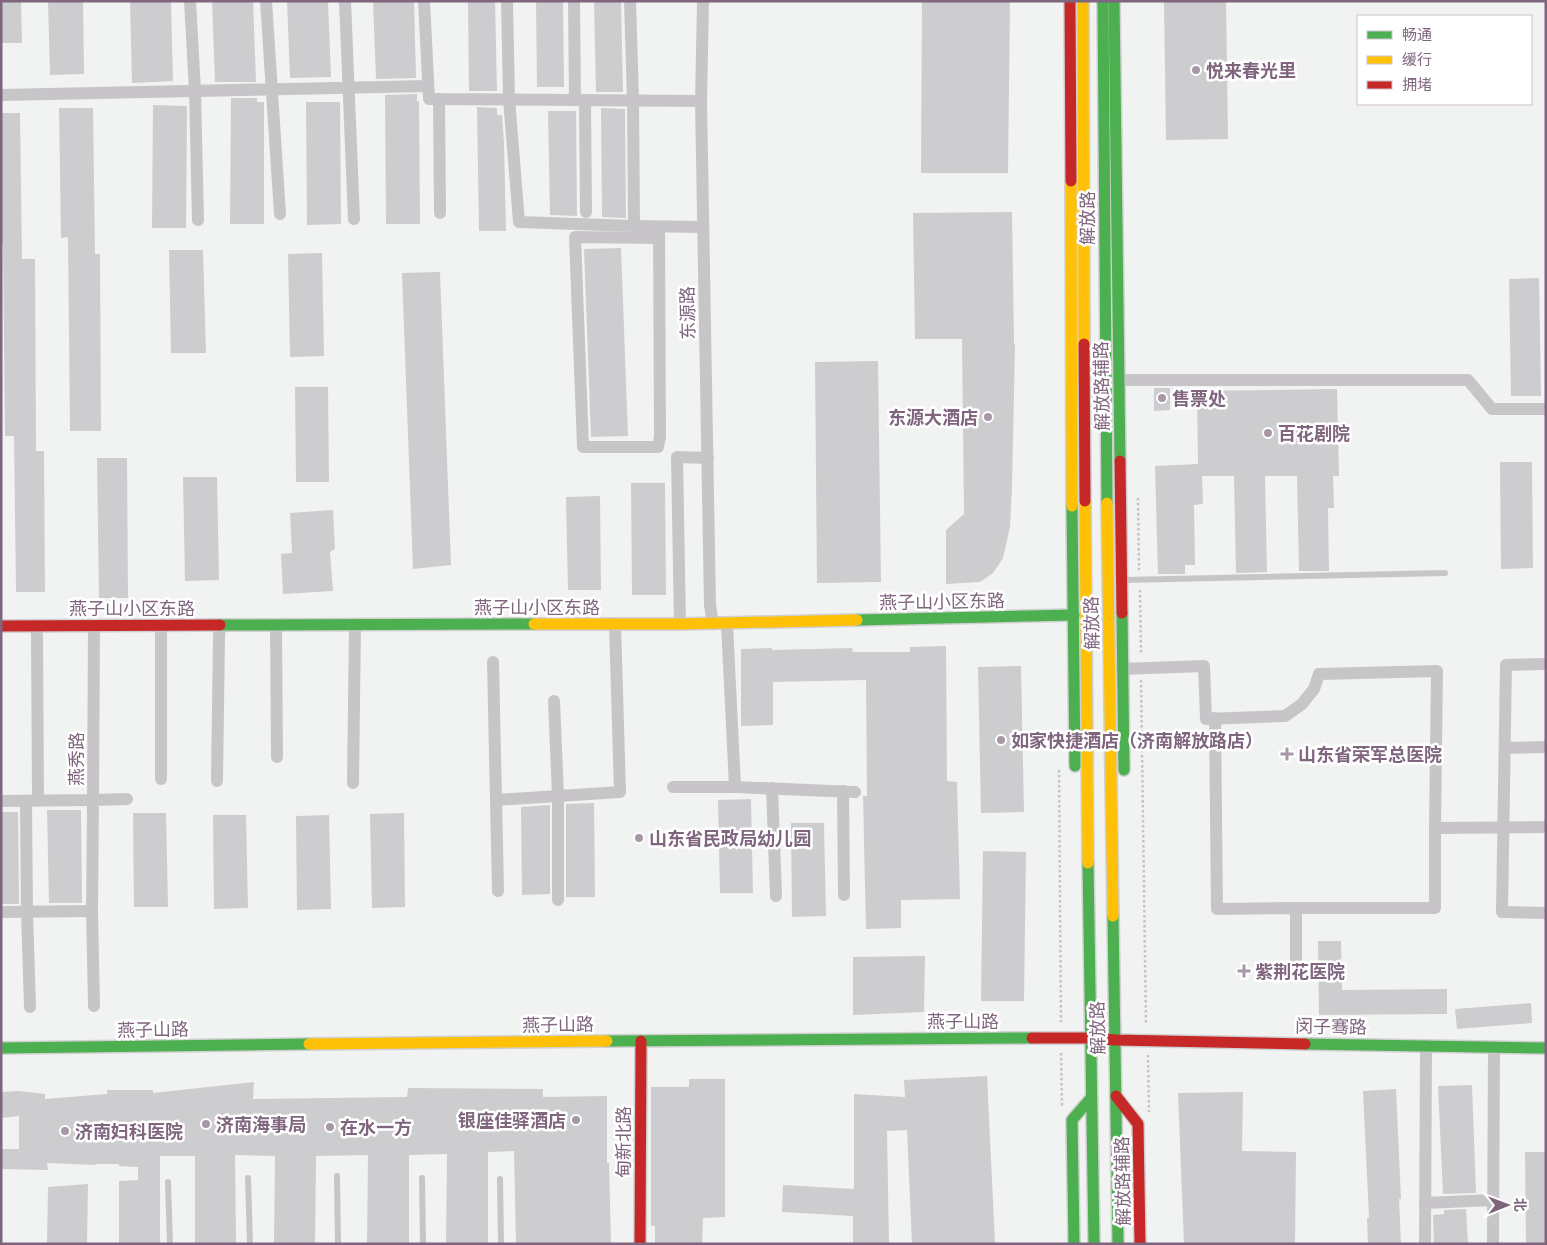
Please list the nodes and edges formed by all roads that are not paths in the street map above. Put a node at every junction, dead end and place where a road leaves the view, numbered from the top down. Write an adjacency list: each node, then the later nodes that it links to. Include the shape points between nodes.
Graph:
1 (190, 1): 16 (street)
2 (266, 1): 15 (street)
3 (344, 1): 14 (street)
4 (424, 1): 13 (street)
5 (507, 1): 19 (street)
6 (574, 1): 20 (street)
7 (630, 1): 21 (street)
8 (703, 1): 22 (street, 东源路)
9 (1070, 1): 36 (street, 解放路辅路)
10 (1083, 1): 60 (street, 解放路)
11 (1103, 1): 61 (street, 解放路)
12 (1114, 1): 31 (street, 解放路辅路)
13 (428, 86): 14 (street); 18 (street, via 429,99)
14 (348, 88): 15 (street); 26 (street)
15 (272, 89): 16 (street); 25 (street)
16 (195, 90): 17 (street); 27 (street)
17 (1, 95)
18 (439, 99): 19 (street); 24 (street)
19 (509, 99): 20 (street); 28 (street, via 519,222)
20 (580, 100): 21 (street); 23 (street)
21 (633, 100): 22 (street); 28 (street)
22 (701, 101): 29 (street, 东源路)
23 (586, 212)
24 (440, 213)
25 (280, 214)
26 (354, 219)
27 (198, 220)
28 (634, 226): 30 (street)
29 (703, 227): 30 (street); 33 (street, 东源路)
30 (659, 232): 30 (street, via 658,447 583,447 575,237)
31 (1118, 380): 32 (street, via 1468,380 1492,409); 35 (street, 解放路辅路)
32 (1546, 409)
33 (708, 458): 38 (street, via 677,457); 39 (street, 东源路)
34 (1445, 573): 35 (lane)
35 (1121, 580): 50 (street, 解放路辅路)
36 (1074, 615): 40 (street, 燕子山小区东路); 60 (street, 解放路辅路, via 1075,766)
37 (615, 624): 38 (street, 燕子山小区东路); 43 (street, 燕子山小区东路); 64 (street, via 620,792)
38 (680, 624): 39 (street, 燕子山小区东路)
39 (713, 624): 40 (street, 燕子山小区东路)
40 (727, 624): 59 (street)
41 (220, 625): 42 (street, 燕子山小区东路); 47 (street, 燕子山小区东路); 57 (street)
42 (276, 625): 43 (street, 燕子山小区东路); 55 (street)
43 (355, 625): 58 (street)
44 (1, 626): 45 (street, 燕子山小区东路)
45 (36, 626): 46 (street, 燕子山小区东路); 69 (street)
46 (94, 626): 47 (street, 燕子山小区东路); 66 (street, 燕秀路)
47 (161, 626): 56 (street)
48 (493, 662): 67 (street)
49 (1546, 664): 54 (street, via 1506,665)
50 (1122, 669): 52 (street, via 1204,666 1206,719); 61 (street, 解放路辅路, via 1124,770)
51 (554, 701): 64 (street)
52 (1216, 718): 72 (street, via 1286,716 1314,689 1319,674 1437,671); 77 (street, via 1217,909)
53 (1546, 747): 54 (street)
54 (1505, 748): 70 (street)
55 (277, 758)
56 (161, 779)
57 (217, 781)
58 (353, 783)
59 (735, 786): 62 (street); 63 (street)
60 (1087, 786): 86 (street, 解放路)
61 (1111, 786): 85 (street, 解放路)
62 (673, 787)
63 (772, 788): 74 (street, via 849,792); 75 (street)
64 (558, 796): 67 (street); 76 (street)
65 (127, 799): 66 (street)
66 (93, 800): 69 (street, 燕秀路); 78 (street)
67 (496, 800): 73 (street)
68 (1, 801): 69 (street, 燕秀路)
69 (32, 801): 80 (street)
70 (1504, 827): 71 (street); 72 (street); 81 (street, via 1502,912)
71 (1546, 827)
72 (1435, 828): 77 (street, via 1435,908)
73 (498, 891)
74 (844, 895)
75 (776, 896)
76 (558, 900)
77 (1296, 908): 82 (street)
78 (92, 911): 80 (street); 83 (street)
79 (1, 912): 80 (street)
80 (27, 912): 84 (street)
81 (1546, 913)
82 (1296, 974)
83 (94, 1006)
84 (30, 1007)
85 (1116, 1040): 86 (street, 燕子山路); 88 (street, 闵子骞路); 93 (street, 解放路)
86 (1090, 1042): 87 (street, 燕子山路); 94 (street, 解放路)
87 (640, 1044): 90 (street, 燕子山路); 92 (street, 燕子山路); 107 (street, 甸新北路)
88 (1426, 1046): 89 (street, 闵子骞路); 101 (street)
89 (1494, 1047): 91 (street, 闵子骞路); 100 (street)
90 (1, 1048)
91 (1546, 1048)
92 (1, 1055)
93 (1116, 1096): 110 (street, 解放路); 111 (street, 解放路辅路, via 1138,1124)
94 (1091, 1098): 108 (street, via 1072,1120); 109 (street, 解放路)
95 (337, 1176): 104 (lane)
96 (248, 1178): 103 (lane)
97 (422, 1178): 105 (lane)
98 (500, 1179): 106 (lane)
99 (168, 1182): 102 (lane)
100 (1494, 1200): 101 (street); 113 (street)
101 (1425, 1203): 112 (street)
102 (170, 1244)
103 (250, 1244)
104 (338, 1244)
105 (423, 1244)
106 (500, 1244)
107 (638, 1244)
108 (1074, 1244)
109 (1094, 1244)
110 (1118, 1244)
111 (1140, 1244)
112 (1425, 1244)
113 (1493, 1244)

